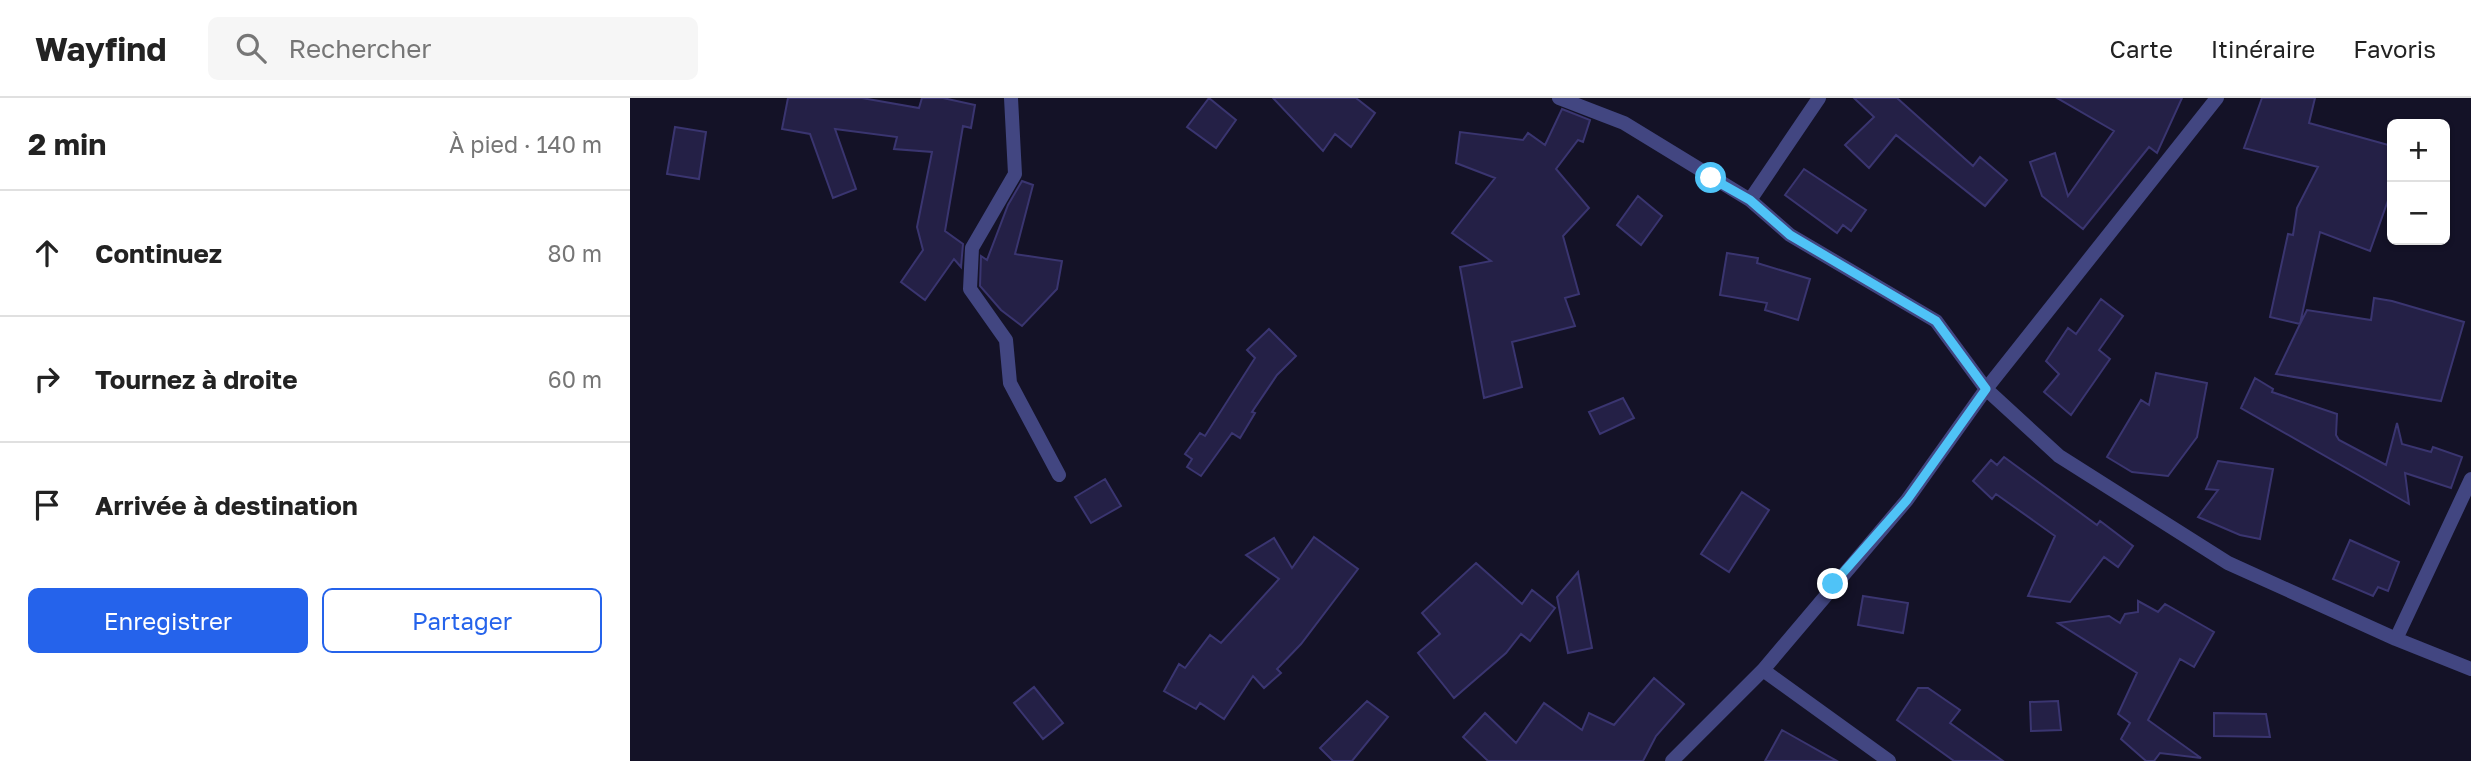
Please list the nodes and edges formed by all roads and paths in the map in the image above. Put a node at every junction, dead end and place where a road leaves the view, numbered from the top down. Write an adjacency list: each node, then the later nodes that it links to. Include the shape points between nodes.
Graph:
1 (1011, 98): 7 (street, via 1015,174 972,248 970,289 1006,340 1010,383)
2 (1559, 98): 5 (street, via 1624,123)
3 (1819, 98): 5 (street)
4 (2217, 98): 6 (street)
5 (1750, 200): 6 (street, via 1790,235 1936,321)
6 (1986, 389): 9 (street, via 2059,456 2228,563); 11 (street, via 1907,500)
7 (1059, 475)
8 (2471, 479): 9 (street)
9 (2396, 639): 10 (street)
10 (2471, 669)
11 (1763, 670): 12 (street); 13 (street)
12 (1672, 761)
13 (1889, 761)

